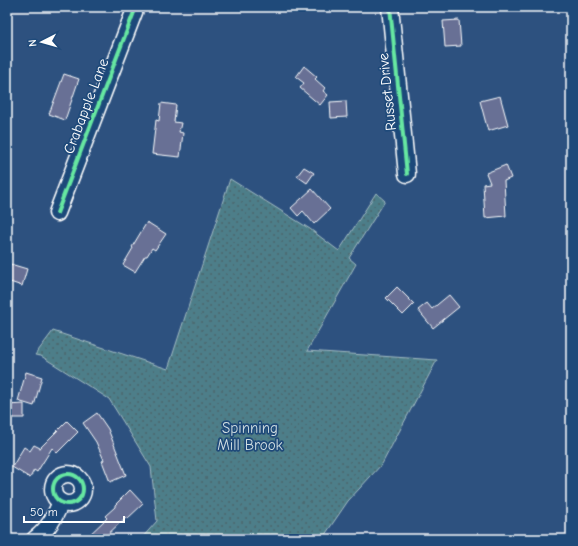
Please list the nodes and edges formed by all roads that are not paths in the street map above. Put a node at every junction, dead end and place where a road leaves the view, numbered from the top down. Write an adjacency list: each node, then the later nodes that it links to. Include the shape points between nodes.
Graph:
1 (136, 7): 4 (street, Crabapple Lane)
2 (390, 7): 3 (street, Russet Drive)
3 (407, 174)
4 (57, 213)
5 (61, 502): 6 (street, via 53,520)
6 (35, 539)

